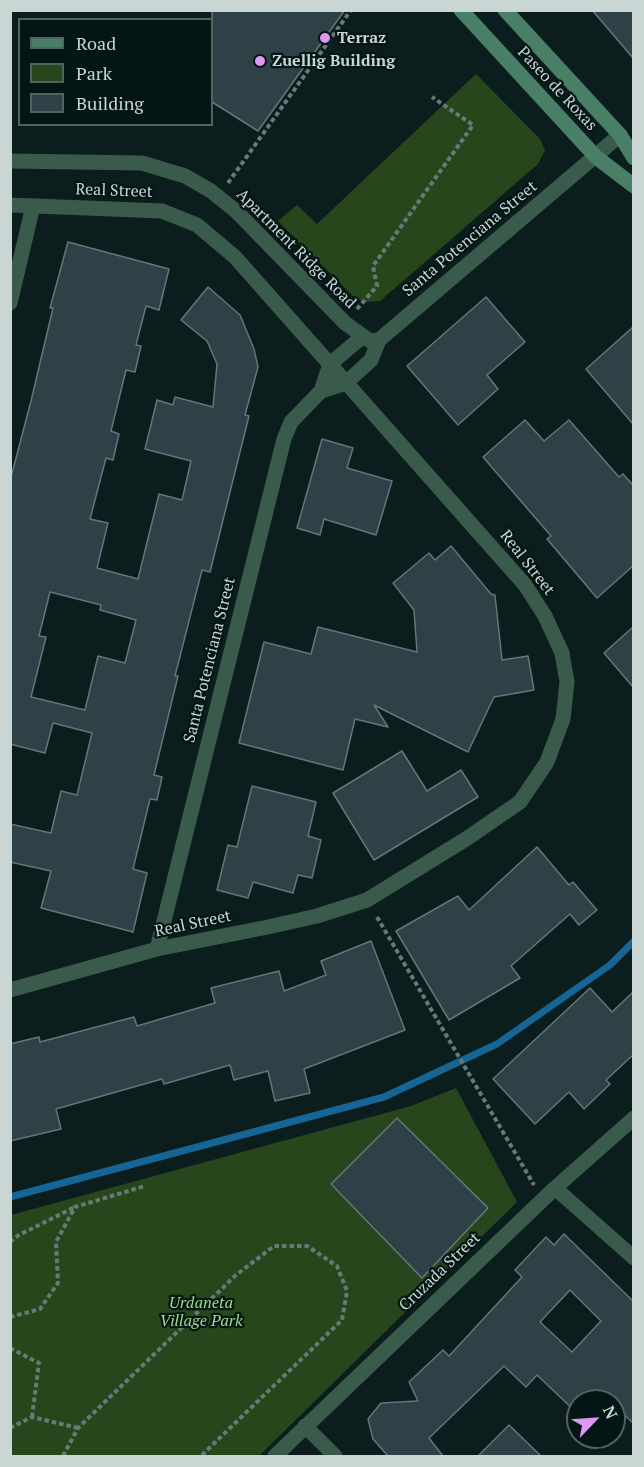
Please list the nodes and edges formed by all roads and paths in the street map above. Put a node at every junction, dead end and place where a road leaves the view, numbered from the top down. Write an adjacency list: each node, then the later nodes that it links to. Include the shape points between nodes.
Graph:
1 (351, 10): 10 (path)
2 (461, 10): 6 (main road, Paseo de Roxas)
3 (505, 10): 5 (main road, Paseo de Roxas)
4 (432, 97): 14 (path, via 473,125 373,266 377,286)
5 (620, 135): 6 (street, Santa Potenciana Street); 7 (main road, Paseo de Roxas)
6 (596, 157): 9 (main road, Paseo de Roxas); 16 (street, Santa Potenciana Street)
7 (633, 158)
8 (10, 160): 10 (street, Apartment Ridge Road, via 142,163 185,176)
9 (633, 186)
10 (218, 197): 15 (street, Apartment Ridge Road)
11 (10, 205): 12 (street, Real Street)
12 (33, 206): 13 (street); 17 (street, Real Street, via 162,211 197,225 235,257)
13 (10, 303)
14 (361, 305)
15 (362, 337): 16 (street); 17 (street)
16 (380, 340): 18 (street, Santa Potenciana Street, via 371,360)
17 (330, 364): 18 (street, Real Street); 19 (street, Santa Potenciana Street)
18 (346, 384): 19 (street, Santa Potenciana Street); 20 (street, Real Street, via 525,585 562,653 567,682 563,719 547,762 520,802)
19 (321, 392): 21 (street, Santa Potenciana Street, via 291,422 284,439)
20 (367, 900): 21 (street, Real Street, via 317,916); 26 (path)
21 (157, 949): 22 (street, Real Street)
22 (10, 990)
23 (633, 1118): 25 (street, Cruzada Street)
24 (145, 1185): 27 (path)
25 (555, 1188): 26 (street, Cruzada Street); 29 (street)
26 (543, 1200): 33 (street, Cruzada Street)
27 (75, 1207): 28 (path); 30 (path, via 56,1242 57,1284 40,1309)
28 (10, 1242)
29 (633, 1258)
30 (10, 1317)
31 (10, 1348): 32 (path, via 39,1362)
32 (32, 1417): 34 (path); 35 (path)
33 (305, 1426): 38 (street, Cruzada Street); 39 (street)
34 (10, 1428)
35 (78, 1428): 36 (path); 37 (path, via 236,1275 274,1246 307,1246 337,1266 347,1291 342,1320)
36 (63, 1456)
37 (201, 1456)
38 (275, 1456)
39 (335, 1456)

